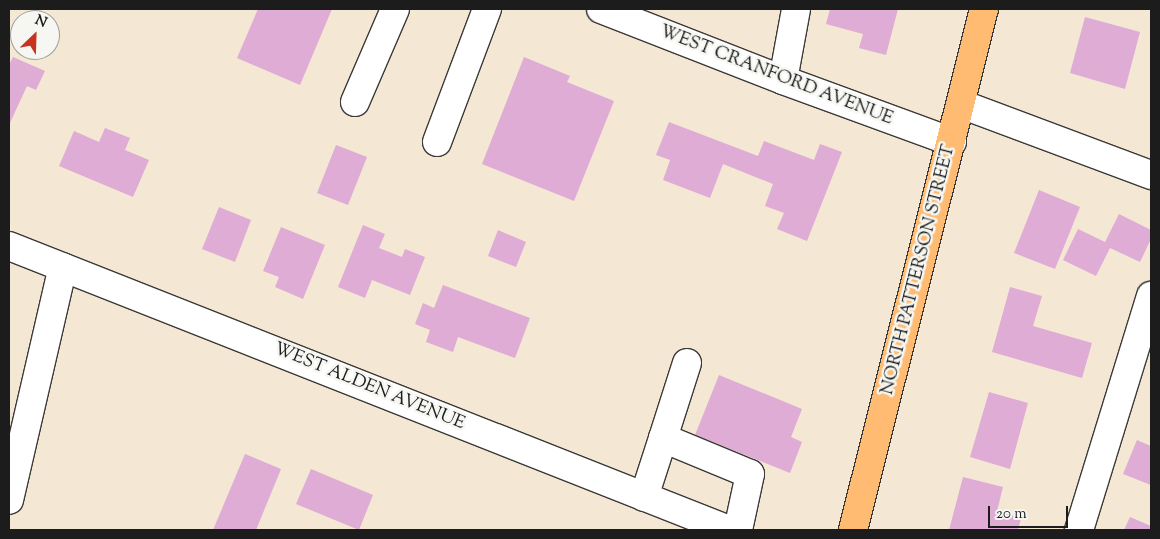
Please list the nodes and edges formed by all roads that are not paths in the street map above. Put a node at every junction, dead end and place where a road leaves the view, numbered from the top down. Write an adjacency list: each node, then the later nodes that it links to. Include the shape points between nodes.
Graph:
1 (394, 9): 7 (street)
2 (487, 9): 9 (street)
3 (601, 9): 6 (street, WEST CRANFORD AVENUE)
4 (796, 9): 6 (street)
5 (984, 9): 8 (main road, NORTH PATTERSON STREET)
6 (783, 80): 10 (street, WEST CRANFORD AVENUE)
7 (355, 102)
8 (961, 104): 10 (main road, NORTH PATTERSON STREET); 11 (street)
9 (437, 142)
10 (952, 142): 21 (main road, NORTH PATTERSON STREET)
11 (1151, 175)
12 (9, 246): 13 (street, WEST ALDEN AVENUE)
13 (63, 267): 17 (street, WEST ALDEN AVENUE); 18 (street)
14 (1151, 296): 22 (street)
15 (687, 362): 16 (street)
16 (663, 438): 17 (street); 20 (street, via 750,474)
17 (644, 496): 19 (street, WEST ALDEN AVENUE)
18 (9, 500)
19 (729, 530)
20 (738, 530)
21 (853, 530)
22 (1079, 530)

